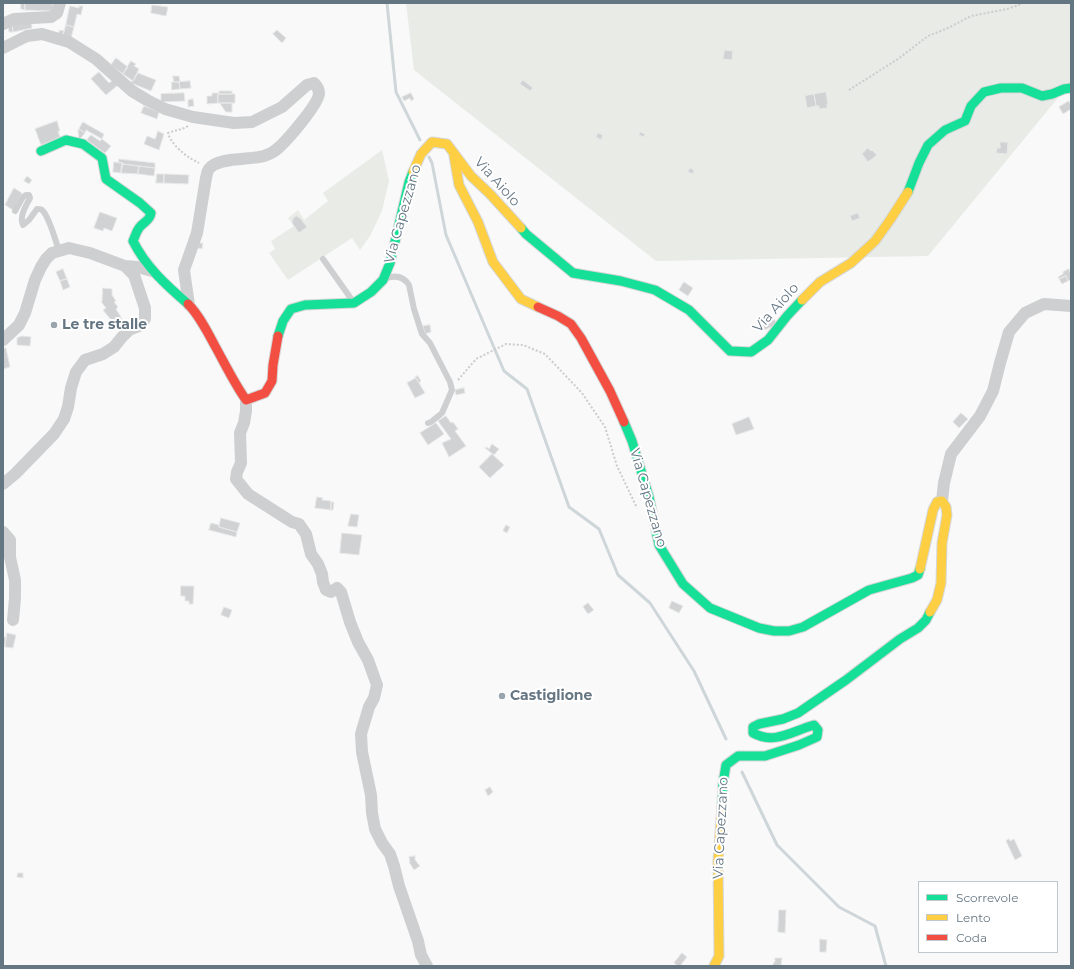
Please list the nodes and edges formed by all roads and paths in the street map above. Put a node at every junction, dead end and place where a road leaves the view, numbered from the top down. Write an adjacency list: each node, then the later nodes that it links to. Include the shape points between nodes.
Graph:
1 (60, 3): 3 (street, via 57,13 51,17 14,19)
2 (1021, 3): 6 (path, via 1007,9 971,16 928,36 898,59)
3 (3, 24)
4 (3, 48): 7 (street, via 27,36 42,34 68,42 96,59 132,91 165,109)
5 (1071, 88): 9 (street, Via Aiolo, via 1042,96 1022,88 1001,88 984,92 971,106 965,121 945,130 928,145 909,190 875,241 851,263 820,282 768,340 751,352 730,351 689,310 655,290 573,273 526,234 471,176)
6 (849, 90)
7 (193, 117): 10 (path, via 190,125 184,129 168,133 169,138 190,158); 10 (street, via 234,123 252,122 282,107 307,85 314,83 317,86 319,93 316,103 273,152 265,156 228,160)
8 (41, 151): 15 (street, via 66,140 83,144 102,158 106,179 151,213 151,217 137,230 133,240)
9 (454, 153): 16 (street, Via Capezzano, via 447,144 432,142 421,154 409,182 390,263); 25 (street, Via Capezzano, via 459,185 478,222 493,262 521,298 571,324 581,338 610,391 632,441 649,498 659,545 683,584 710,608 759,628 789,631 803,627 869,590 912,578 918,575 920,569 933,510 937,502)
10 (209, 169): 18 (street, via 197,233 184,270)
11 (15, 211): 12 (lane, via 23,197 30,195 22,218 24,225 38,209 41,209)
12 (59, 250): 14 (street, via 68,248 90,253); 20 (street, via 52,253 41,267 19,326)
13 (323, 259): 17 (lane)
14 (125, 266): 15 (street); 24 (street, via 134,275 145,308 145,319 129,330 114,347 85,360 76,372 64,419 54,434)
15 (152, 271): 18 (street)
16 (383, 280): 17 (street, Via Capezzano); 21 (lane, via 396,276 409,285 422,334 430,343)
17 (354, 303): 22 (street, via 305,305 291,309 283,321 278,336 272,382 265,394)
18 (189, 305): 22 (street)
19 (1071, 306): 25 (street, via 1044,304 1025,314 1009,332 993,392 980,416 951,454)
20 (3, 340)
21 (450, 382): 23 (lane, via 452,390 442,412); 26 (path, via 456,383 476,359 506,344 523,345 544,354 582,393 605,427 617,466)
22 (246, 400): 29 (street, via 244,424 240,433 241,463 236,479 248,494 299,524 306,534 311,554 318,564 326,590 331,592 337,588 341,592 350,622 378,685 361,734 372,813 375,828 390,854 421,955)
23 (428, 423)
24 (3, 484)
25 (942, 501): 30 (street, Via Capezzano, via 947,515 942,543 941,583 937,600 926,620 798,714 753,727 753,733 759,737 772,738 814,725 818,730 817,737 765,756 738,756 726,765 718,861 719,956)
26 (637, 508)
27 (3, 532): 28 (street, via 10,540 10,557 16,580)
28 (13, 620)
29 (427, 966)
30 (714, 966)

